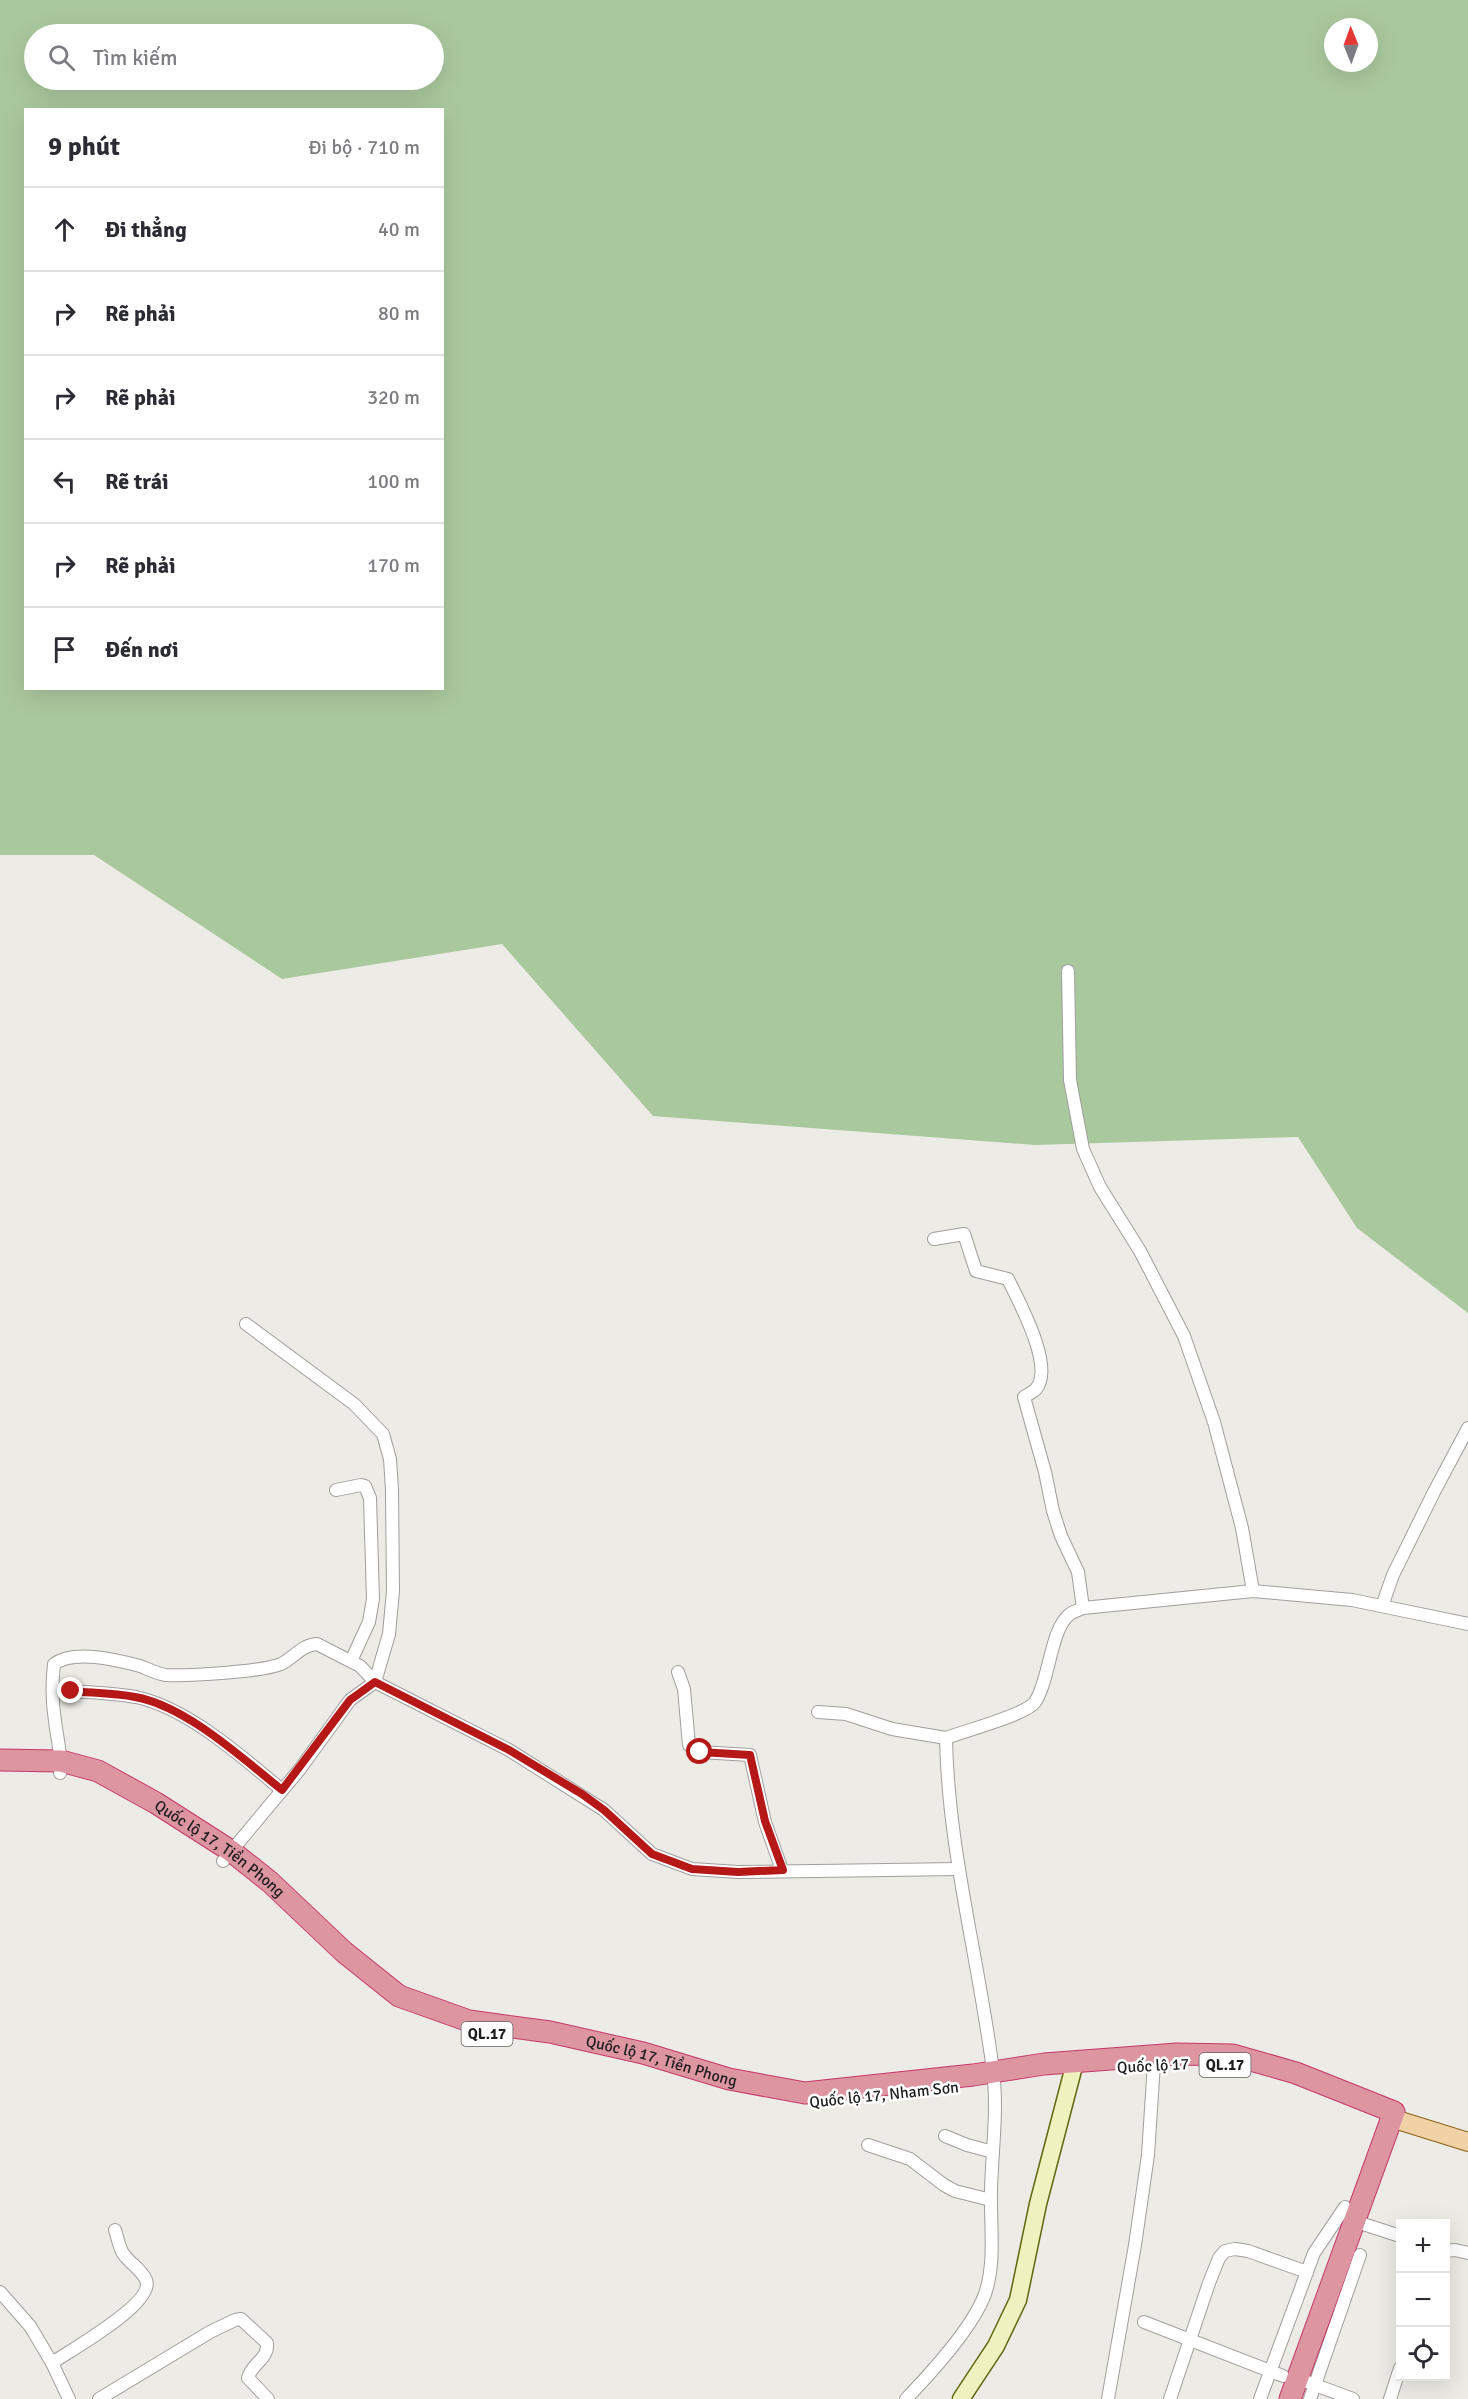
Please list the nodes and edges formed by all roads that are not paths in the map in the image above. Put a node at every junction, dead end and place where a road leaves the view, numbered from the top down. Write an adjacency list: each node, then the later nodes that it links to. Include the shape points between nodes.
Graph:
1 (1068, 970): 6 (street, via 1070,1080 1083,1149 1100,1187 1140,1251 1184,1336 1214,1422 1242,1528)
2 (934, 1239): 8 (street, via 964,1234 976,1271 1008,1280 1029,1322 1041,1376 1036,1388 1024,1397 1058,1528 1078,1572)
3 (246, 1324): 12 (street, via 354,1404 383,1434 392,1490 393,1591 389,1634)
4 (1468, 1428): 7 (street, via 1393,1575)
5 (336, 1490): 10 (street, via 361,1485 370,1498 373,1599 369,1622)
6 (1253, 1591): 7 (street); 8 (street)
7 (1382, 1606): 9 (street)
8 (1083, 1608): 15 (street, via 1070,1614 1059,1627 1035,1703 1017,1715)
9 (1468, 1624)
10 (351, 1661): 12 (street); 13 (street, via 317,1644 309,1644 282,1664 182,1675 163,1675 99,1657 72,1658 54,1664)
11 (678, 1672): 22 (street, via 684,1689 689,1745 700,1752 750,1755 765,1821)
12 (375, 1682): 19 (street, via 350,1700); 22 (street, via 509,1750 582,1794 652,1854 692,1869)
13 (53, 1690): 17 (street); 19 (street, via 137,1697 171,1709 224,1743)
14 (818, 1712): 15 (street, via 846,1714 892,1729)
15 (946, 1738): 21 (street)
16 (0, 1760): 17 (highway)
17 (60, 1767): 18 (highway, Quốc lộ 17, Nham Sơn / QL.17); 20 (highway, Quốc lộ 17, Nham Sơn / QL.17)
18 (0, 1774)
19 (282, 1790): 20 (street)
20 (227, 1856): 25 (highway, Quốc lộ 17, Nham Sơn / QL.17, via 354,1977 417,2015 447,2025 493,2036 580,2047 722,2087 799,2103 863,2098)
21 (959, 1869): 22 (street); 25 (street)
22 (783, 1870)
23 (1154, 2063): 24 (highway, Quốc lộ 17 / QL.17); 26 (highway, Quốc lộ 17 / QL.17, via 1233,2065 1270,2073); 51 (street, via 1148,2155)
24 (1058, 2068): 25 (highway, Quốc lộ 17, Nham Sơn / QL.17); 26 (highway, via 1177,2054 1233,2055 1296,2073); 50 (street, via 1038,2204 1018,2300 996,2346)
25 (993, 2077): 31 (street)
26 (1386, 2113): 27 (main road); 29 (main road); 33 (highway)
27 (1468, 2134)
28 (945, 2136): 31 (street)
29 (1468, 2142)
30 (868, 2145): 32 (street, via 910,2159 955,2191)
31 (993, 2152): 32 (street)
32 (991, 2200): 49 (street, via 985,2293 960,2338)
33 (1349, 2214): 35 (street); 39 (street, via 1314,2253); 44 (highway)
34 (115, 2230): 43 (street, via 122,2253 146,2280 145,2292 133,2308)
35 (1396, 2234)
36 (1450, 2251): 37 (street)
37 (1468, 2253)
38 (1360, 2255): 44 (street)
39 (1306, 2272): 42 (street, via 1248,2251 1226,2251 1212,2275); 44 (street)
40 (0, 2292): 43 (street, via 30,2325)
41 (1144, 2322): 42 (street)
42 (1190, 2341): 44 (street); 52 (street)
43 (52, 2362): 46 (street)
44 (1292, 2378): 53 (street); 54 (highway); 55 (highway); 56 (street); 57 (street)
45 (1396, 2381): 58 (street)
46 (69, 2399)
47 (99, 2399): 48 (street, via 210,2332 241,2319 267,2343 263,2359 248,2378)
48 (268, 2399)
49 (906, 2399)
50 (961, 2399)
51 (1107, 2399)
52 (1170, 2399)
53 (1260, 2399)
54 (1275, 2399)
55 (1290, 2399)
56 (1310, 2399)
57 (1353, 2399)
58 (1390, 2399)

